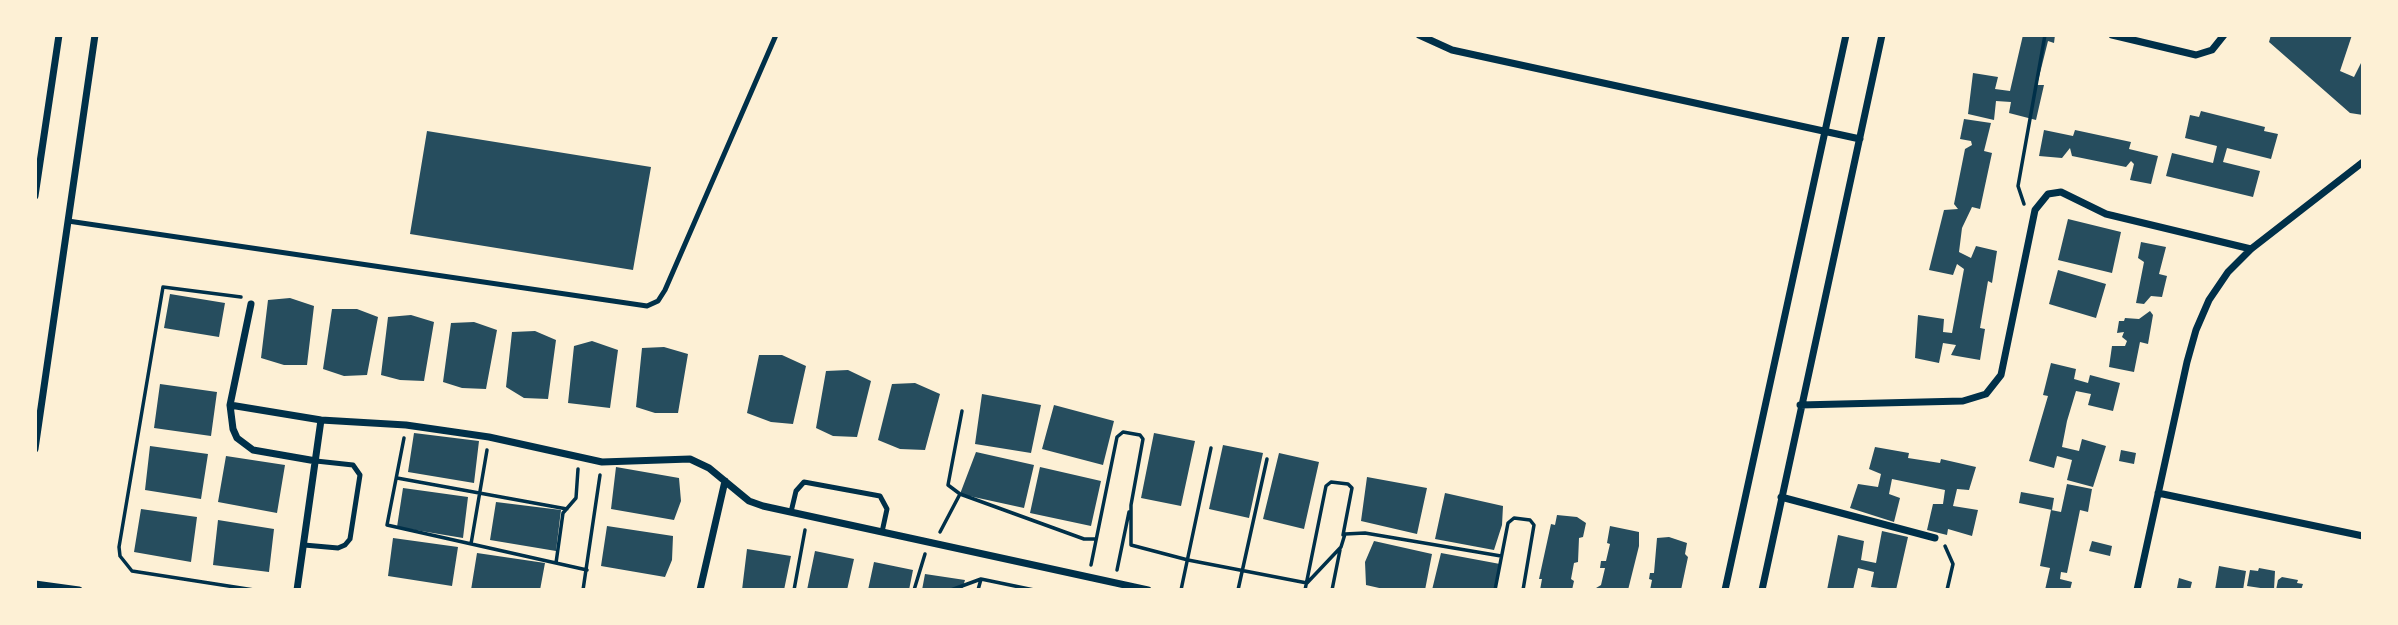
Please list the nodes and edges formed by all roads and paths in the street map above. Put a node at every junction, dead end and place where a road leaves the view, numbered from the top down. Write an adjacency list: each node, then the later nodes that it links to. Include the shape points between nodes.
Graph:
1 (59, 35): 13 (street)
2 (95, 35): 15 (street)
3 (776, 35): 15 (lane, via 665,290 647,306)
4 (1419, 35): 10 (street, via 1452,50)
5 (1846, 35): 10 (street)
6 (1882, 35): 11 (street)
7 (2045, 35): 14 (path, via 2018,186 2020,199)
8 (2112, 35): 9 (street, via 2196,55 2212,50)
9 (2224, 35)
10 (1825, 132): 11 (street); 78 (street)
11 (1860, 139): 19 (street)
12 (2363, 162): 16 (street)
13 (35, 196)
14 (2035, 210): 16 (street, via 2042,198 2060,192 2106,214); 19 (street, via 2001,375 1986,394 1963,401)
15 (68, 221): 25 (street)
16 (2251, 249): 33 (street, via 2222,282 2196,330)
17 (251, 304): 18 (street); 60 (path, via 244,297 163,287 119,547 120,556 132,570)
18 (230, 405): 21 (street); 28 (street, via 233,429 244,445)
19 (1800, 405): 35 (street)
20 (962, 411): 34 (path, via 948,485)
21 (321, 420): 22 (street); 28 (street)
22 (406, 425): 23 (street); 30 (path)
23 (489, 437): 26 (street); 32 (path)
24 (1211, 448): 49 (path)
25 (35, 449)
26 (579, 456): 29 (street); 37 (path, via 576,498)
27 (1267, 459): 52 (path)
28 (316, 461): 46 (street); 46 (lane, via 353,466 360,475 350,539 338,548)
29 (602, 462): 31 (street, via 690,459); 51 (path)
30 (396, 477): 32 (path); 45 (path, via 387,526)
31 (725, 481): 38 (street, via 748,501); 63 (street)
32 (480, 493): 37 (path); 45 (path)
33 (2158, 493): 41 (street); 81 (street)
34 (960, 494): 43 (path); 44 (path)
35 (1781, 497): 42 (street); 79 (street)
36 (1130, 505): 43 (path, via 1143,439 1123,432 1118,437); 49 (path, via 1131,545); 55 (path)
37 (567, 509): 50 (path)
38 (792, 512): 39 (street); 40 (lane, via 796,491 804,482 880,496 887,509)
39 (808, 515): 40 (street); 64 (path)
40 (882, 532): 44 (street)
41 (2363, 536)
42 (1935, 538): 80 (path, via 1944,544 1953,564)
43 (1096, 540): 53 (path)
44 (932, 543): 53 (street); 65 (path)
45 (471, 544): 50 (path)
46 (304, 545): 61 (street)
47 (1341, 547): 48 (path, via 1345,534 1365,533); 56 (path); 56 (path, via 1352,488 1331,482 1326,486); 73 (path)
48 (1501, 556): 76 (path); 77 (path, via 1510,520 1533,522)
49 (1188, 559): 52 (path); 70 (path)
50 (555, 563): 51 (path)
51 (587, 570): 62 (path)
52 (1241, 570): 56 (path); 71 (path)
53 (1088, 577): 55 (street)
54 (981, 579): 66 (path); 67 (path); 68 (path)
55 (1114, 583): 58 (street)
56 (1307, 583): 72 (path)
57 (35, 584): 59 (street)
58 (1123, 587): 69 (street)
59 (79, 590)
60 (254, 590)
61 (297, 590)
62 (583, 590)
63 (700, 590)
64 (794, 590)
65 (914, 590)
66 (951, 590)
67 (978, 590)
68 (1034, 590)
69 (1149, 590)
70 (1181, 590)
71 (1238, 590)
72 (1305, 590)
73 (1332, 590)
74 (1346, 590): 75 (path)
75 (1352, 590)
76 (1495, 590)
77 (1523, 590)
78 (1725, 590)
79 (1762, 590)
80 (1947, 590)
81 (2137, 590)

